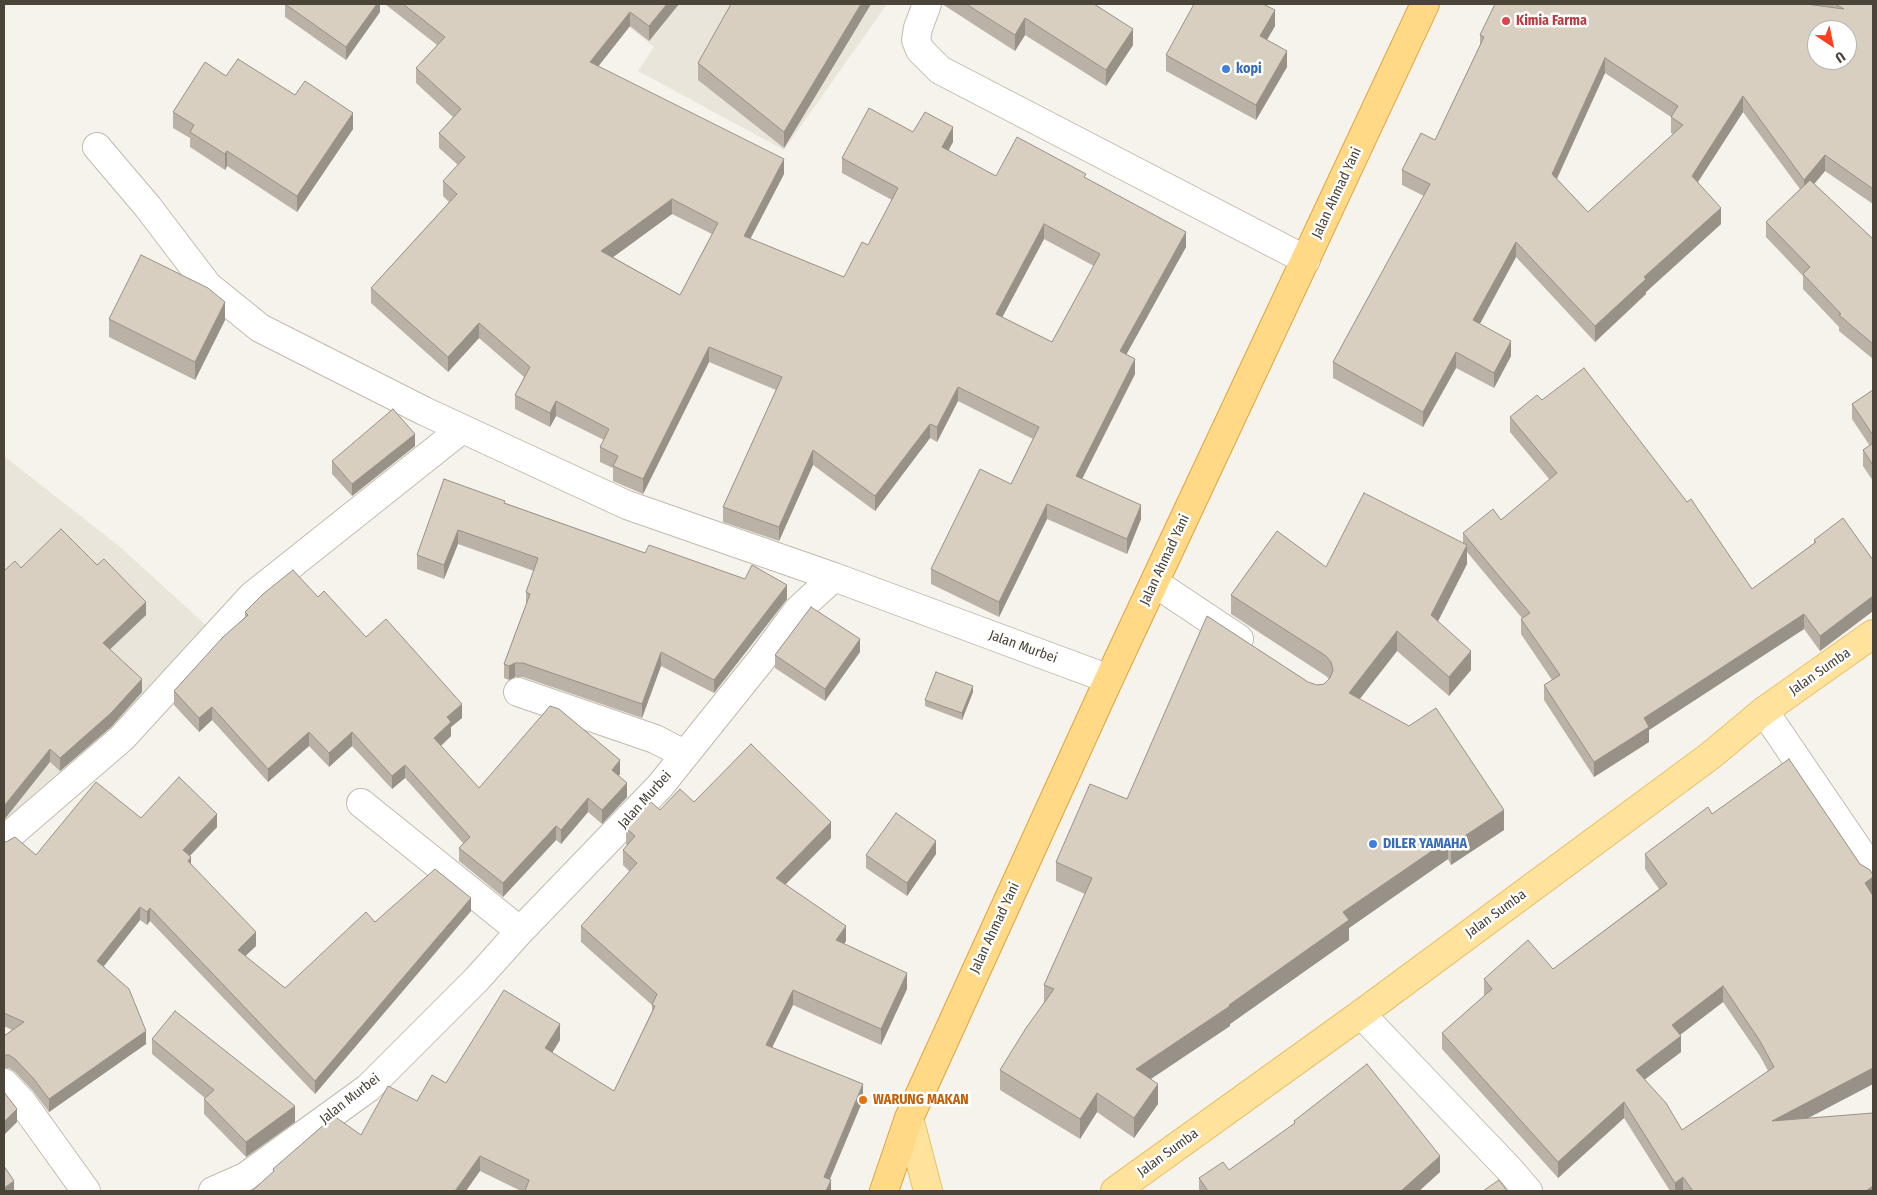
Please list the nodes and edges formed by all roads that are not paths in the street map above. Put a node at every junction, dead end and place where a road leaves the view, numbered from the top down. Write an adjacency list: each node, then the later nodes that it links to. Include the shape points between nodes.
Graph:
1 (927, 4): 4 (street, via 916,40 920,50 940,70)
2 (1426, 4): 4 (highway, Jalan Ahmad Yani)
3 (97, 146): 5 (street, via 208,286 260,328)
4 (1306, 260): 7 (highway, Jalan Ahmad Yani)
5 (462, 429): 6 (street, via 627,505); 15 (street, via 252,596 122,738)
6 (834, 577): 10 (street, Jalan Murbei); 13 (street, Jalan Murbei, via 798,610)
7 (1155, 583): 9 (street); 10 (highway, Jalan Ahmad Yani)
8 (1873, 634): 12 (main road, Jalan Sumba)
9 (1260, 653)
10 (1109, 679): 20 (highway, Jalan Ahmad Yani)
11 (518, 692): 13 (street, via 655,739)
12 (1764, 711): 16 (street); 18 (main road, Jalan Sumba, via 1710,756)
13 (684, 754): 17 (street, Jalan Murbei, via 660,786)
14 (361, 803): 17 (street)
15 (4, 840)
16 (1873, 871)
17 (520, 931): 22 (street, Jalan Murbei, via 477,980 368,1088 245,1177)
18 (1361, 1014): 25 (main road, Jalan Sumba); 26 (street)
19 (4, 1083): 21 (street, via 22,1102)
20 (909, 1118): 23 (highway, Jalan Ahmad Yani); 24 (main road)
21 (86, 1191)
22 (213, 1191)
23 (884, 1191)
24 (928, 1191)
25 (1115, 1191)
26 (1528, 1191)

